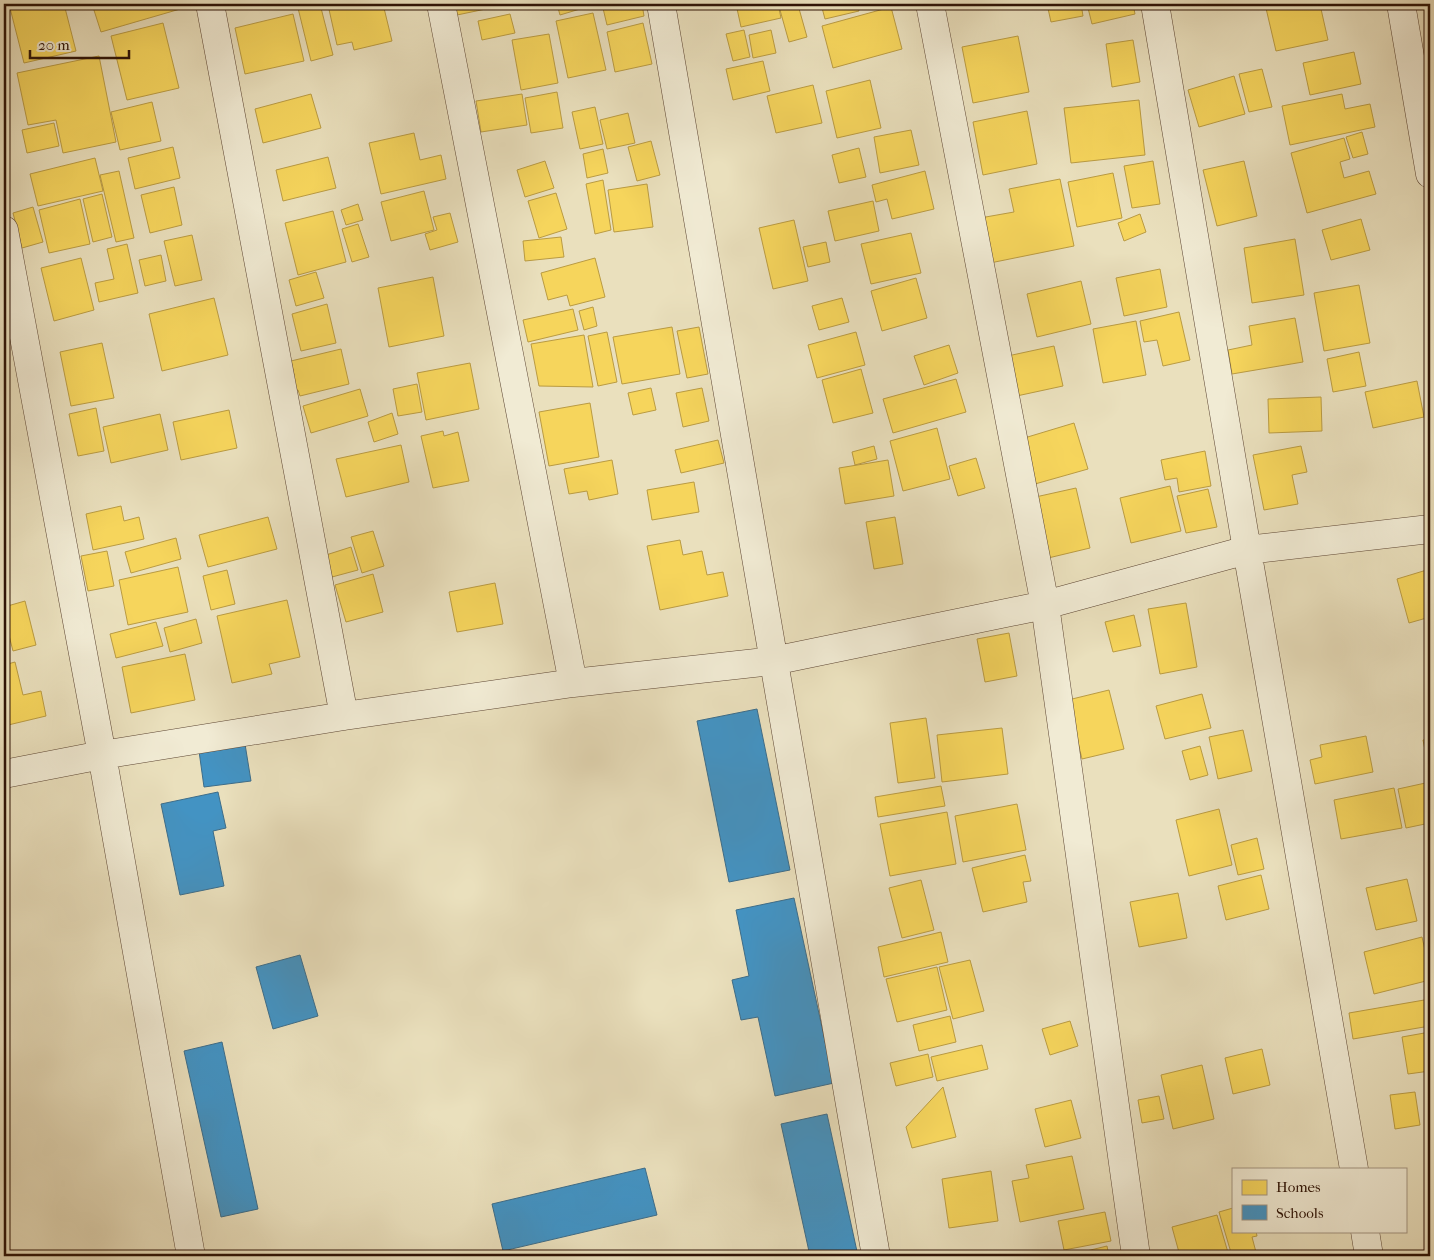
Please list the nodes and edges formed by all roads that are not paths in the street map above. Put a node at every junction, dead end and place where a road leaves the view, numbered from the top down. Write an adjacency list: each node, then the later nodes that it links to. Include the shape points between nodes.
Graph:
1 (210, 4): 14 (street)
2 (441, 4): 13 (street)
3 (661, 4): 12 (street)
4 (930, 4): 11 (street)
5 (1155, 4): 10 (street)
6 (1401, 4): 7 (street)
7 (1430, 174)
8 (4, 230): 15 (street)
9 (1430, 530): 10 (street)
10 (1247, 550): 11 (street); 17 (street)
11 (1045, 605): 12 (street); 21 (street)
12 (773, 661): 13 (street); 20 (street)
13 (573, 683): 14 (street)
14 (344, 716): 15 (street)
15 (102, 755): 16 (street); 19 (street)
16 (4, 774)
17 (1354, 1168)
18 (1365, 1232): 22 (street)
19 (191, 1256)
20 (876, 1256)
21 (1136, 1256)
22 (1369, 1256)

